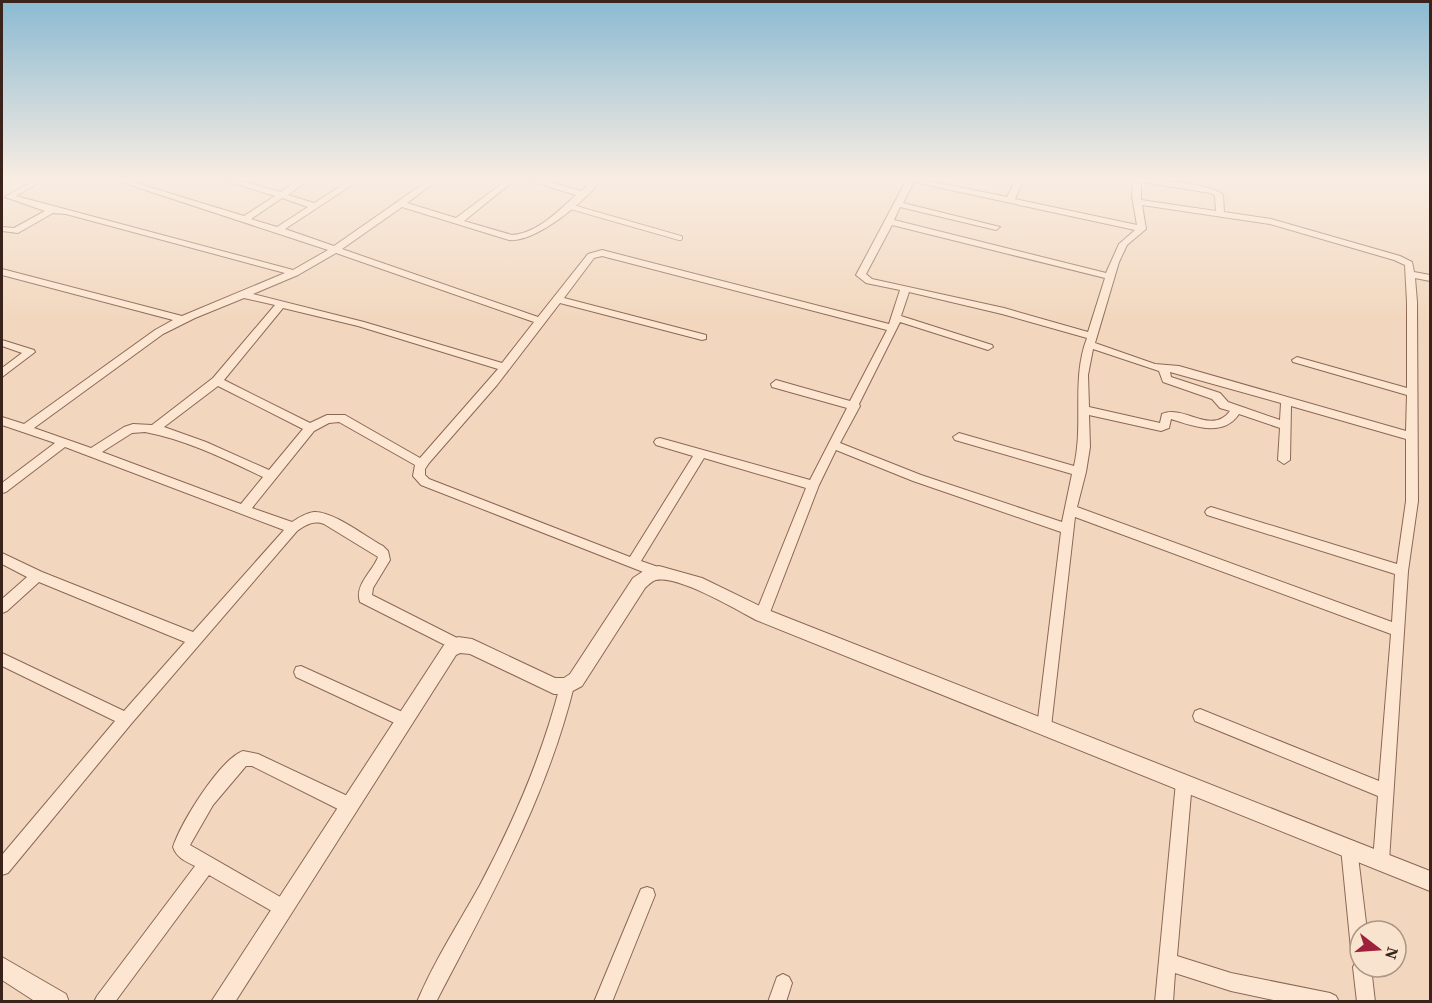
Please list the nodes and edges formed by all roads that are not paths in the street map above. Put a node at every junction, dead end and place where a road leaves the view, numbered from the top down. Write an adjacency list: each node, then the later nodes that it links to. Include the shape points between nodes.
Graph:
1 (24, 226): 16 (street, via 15,231)
2 (123, 226): 22 (street)
3 (264, 226): 18 (street)
4 (284, 226): 18 (street)
5 (368, 226): 20 (street)
6 (473, 226): 7 (street, via 512,238 524,238)
7 (541, 226)
8 (638, 226): 19 (lane)
9 (886, 226): 26 (street, via 861,275 869,281)
10 (907, 226): 24 (street)
11 (991, 226): 15 (street)
12 (1127, 226): 17 (street)
13 (1141, 226): 17 (street)
14 (1288, 226): 23 (street, via 1401,259 1409,264)
15 (996, 227)
16 (2, 229)
17 (1142, 229): 24 (street, via 1123,244)
18 (278, 230): 20 (street)
19 (681, 238)
20 (333, 249): 22 (street); 31 (street)
21 (2, 272): 30 (street)
22 (295, 273): 27 (street)
23 (1409, 274): 25 (street); 43 (street)
24 (1110, 277): 34 (street)
25 (1431, 279)
26 (905, 288): 32 (street); 34 (street, via 994,308)
27 (245, 295): 29 (street); 30 (street)
28 (557, 299): 31 (street); 32 (street, via 591,256 602,254); 33 (street)
29 (282, 303): 38 (street); 41 (street)
30 (180, 319): 51 (street)
31 (540, 321): 38 (street)
32 (895, 323): 36 (street); 45 (street)
33 (702, 338)
34 (1090, 340): 39 (street); 47 (street, via 1083,375)
35 (2, 343): 40 (street, via 30,352)
36 (988, 347)
37 (1297, 360): 43 (street)
38 (504, 367): 61 (street)
39 (1163, 369): 44 (street, via 1179,370); 46 (street, via 1167,379 1216,396 1222,404)
40 (2, 374)
41 (217, 381): 50 (street); 52 (street)
42 (776, 384): 45 (street)
43 (1412, 393): 54 (street)
44 (1286, 402): 49 (street); 54 (street)
45 (855, 406): 57 (street)
46 (1236, 409): 47 (street, via 1220,424 1170,415 1161,427); 49 (street)
47 (1084, 410): 62 (street)
48 (2, 421): 51 (street)
49 (1285, 426): 60 (street)
50 (310, 428): 61 (street, via 327,419 340,418); 63 (street)
51 (25, 429): 55 (street)
52 (153, 429): 58 (street, via 129,429); 63 (street, via 221,452)
53 (959, 437): 62 (street)
54 (1413, 437): 73 (street, via 1412,501)
55 (64, 442): 58 (street); 65 (street)
56 (660, 442): 59 (street)
57 (834, 445): 64 (street); 70 (street)
58 (93, 452): 66 (street)
59 (701, 453): 64 (street); 72 (street)
60 (1284, 460)
61 (422, 464): 72 (street, via 419,476 425,482)
62 (1080, 472): 67 (street)
63 (272, 476): 66 (street)
64 (813, 485): 77 (street)
65 (2, 489)
66 (244, 509): 69 (street)
67 (1070, 510): 70 (street); 78 (street)
68 (1211, 512): 73 (street)
69 (293, 528): 79 (street); 80 (street, via 318,517 379,550 384,560 367,587 365,598)
70 (1068, 529): 87 (street)
71 (2, 558): 75 (street)
72 (633, 563): 74 (street)
73 (1402, 571): 78 (street)
74 (656, 572): 77 (street, via 678,576); 83 (street, via 639,583 576,680)
75 (37, 576): 76 (street); 79 (street)
76 (2, 607)
77 (762, 615): 87 (street)
78 (1397, 630): 89 (street)
79 (194, 639): 85 (street)
80 (458, 645): 83 (street, via 472,647 554,686); 86 (street, via 443,658)
81 (2, 659): 85 (street)
82 (301, 672): 86 (street)
83 (567, 686): 106 (street, via 560,721 542,771)
84 (1200, 716): 89 (street)
85 (126, 719): 94 (street)
86 (404, 720): 90 (street)
87 (1044, 727): 88 (street)
88 (1184, 782): 91 (street); 99 (street)
89 (1385, 791): 92 (street)
90 (350, 806): 93 (street, via 253,759 243,758 182,840 184,851); 97 (street)
91 (1349, 848): 92 (street); 98 (street)
92 (1381, 861): 95 (street)
93 (207, 864): 97 (street); 104 (street)
94 (2, 867)
95 (1431, 881)
96 (647, 895): 107 (street)
97 (283, 908): 105 (street)
98 (1357, 919)
99 (1168, 962): 109 (street); 110 (street, via 1231,982)
100 (2, 968): 103 (street)
101 (1363, 979): 111 (street)
102 (783, 983): 108 (street)
103 (58, 1002)
104 (103, 1002)
105 (222, 1002)
106 (426, 1002)
107 (603, 1002)
108 (777, 1002)
109 (1164, 1002)
110 (1330, 1002)
111 (1366, 1002)

